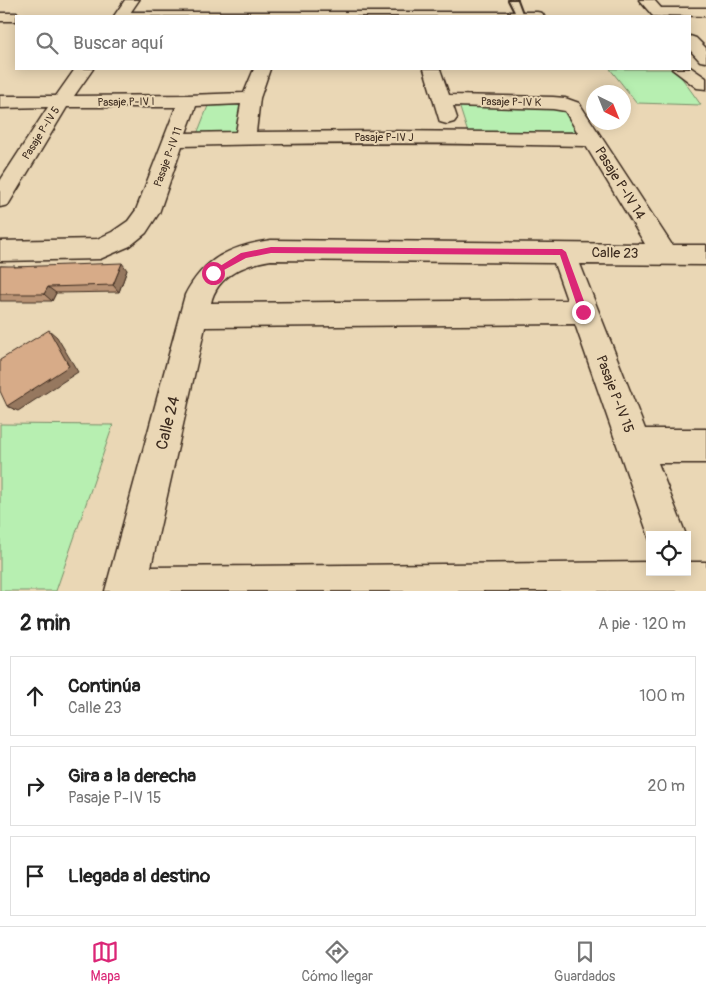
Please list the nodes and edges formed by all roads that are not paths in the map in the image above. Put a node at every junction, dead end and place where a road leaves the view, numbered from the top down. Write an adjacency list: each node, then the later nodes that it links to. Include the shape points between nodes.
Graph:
1 (132, 0): 5 (street)
2 (513, 0): 6 (lane)
3 (646, 0): 7 (street)
4 (706, 12): 7 (street)
5 (124, 15)
6 (520, 15)
7 (659, 15)
8 (15, 17): 9 (street)
9 (0, 18)
10 (0, 31): 11 (street)
11 (15, 31)
12 (691, 42): 13 (street)
13 (706, 57)
14 (691, 69): 19 (street)
15 (83, 70): 24 (street, Pasaje P-IV 5)
16 (262, 70): 20 (street)
17 (432, 70): 21 (street)
18 (682, 70): 19 (street)
19 (705, 86)
20 (251, 98): 22 (street, Pasaje P-IV I); 27 (street)
21 (443, 100): 25 (street, Pasaje P-IV K, via 553,102 565,104); 26 (street)
22 (188, 101): 24 (street, Pasaje P-IV I); 28 (street, Pasaje P-IV 11)
23 (0, 102): 24 (street, Pasaje P-IV I)
24 (60, 102): 30 (street, Pasaje P-IV 5)
25 (577, 112): 29 (street, Pasaje P-IV 14)
26 (451, 136): 27 (street, Pasaje P-IV J); 29 (street, Pasaje P-IV J)
27 (245, 138): 28 (street, Pasaje P-IV J)
28 (175, 140): 31 (street, Pasaje P-IV 11, via 147,213 137,227 121,239 100,249)
29 (593, 140): 33 (street, Pasaje P-IV 14)
30 (0, 199)
31 (0, 251)
32 (562, 252): 33 (street, Calle 23); 35 (street, Calle 23, via 271,250 244,255); 36 (street, Pasaje P-IV 15)
33 (664, 254): 34 (street, Calle 23)
34 (706, 255)
35 (226, 264): 37 (street, Calle 24, via 204,283)
36 (583, 312): 37 (street); 38 (street, Pasaje P-IV 15)
37 (195, 315): 42 (street, Calle 24)
38 (635, 446): 39 (street); 40 (street, Pasaje P-IV 15)
39 (706, 446)
40 (666, 531)
41 (691, 579): 42 (street)
42 (126, 589)

